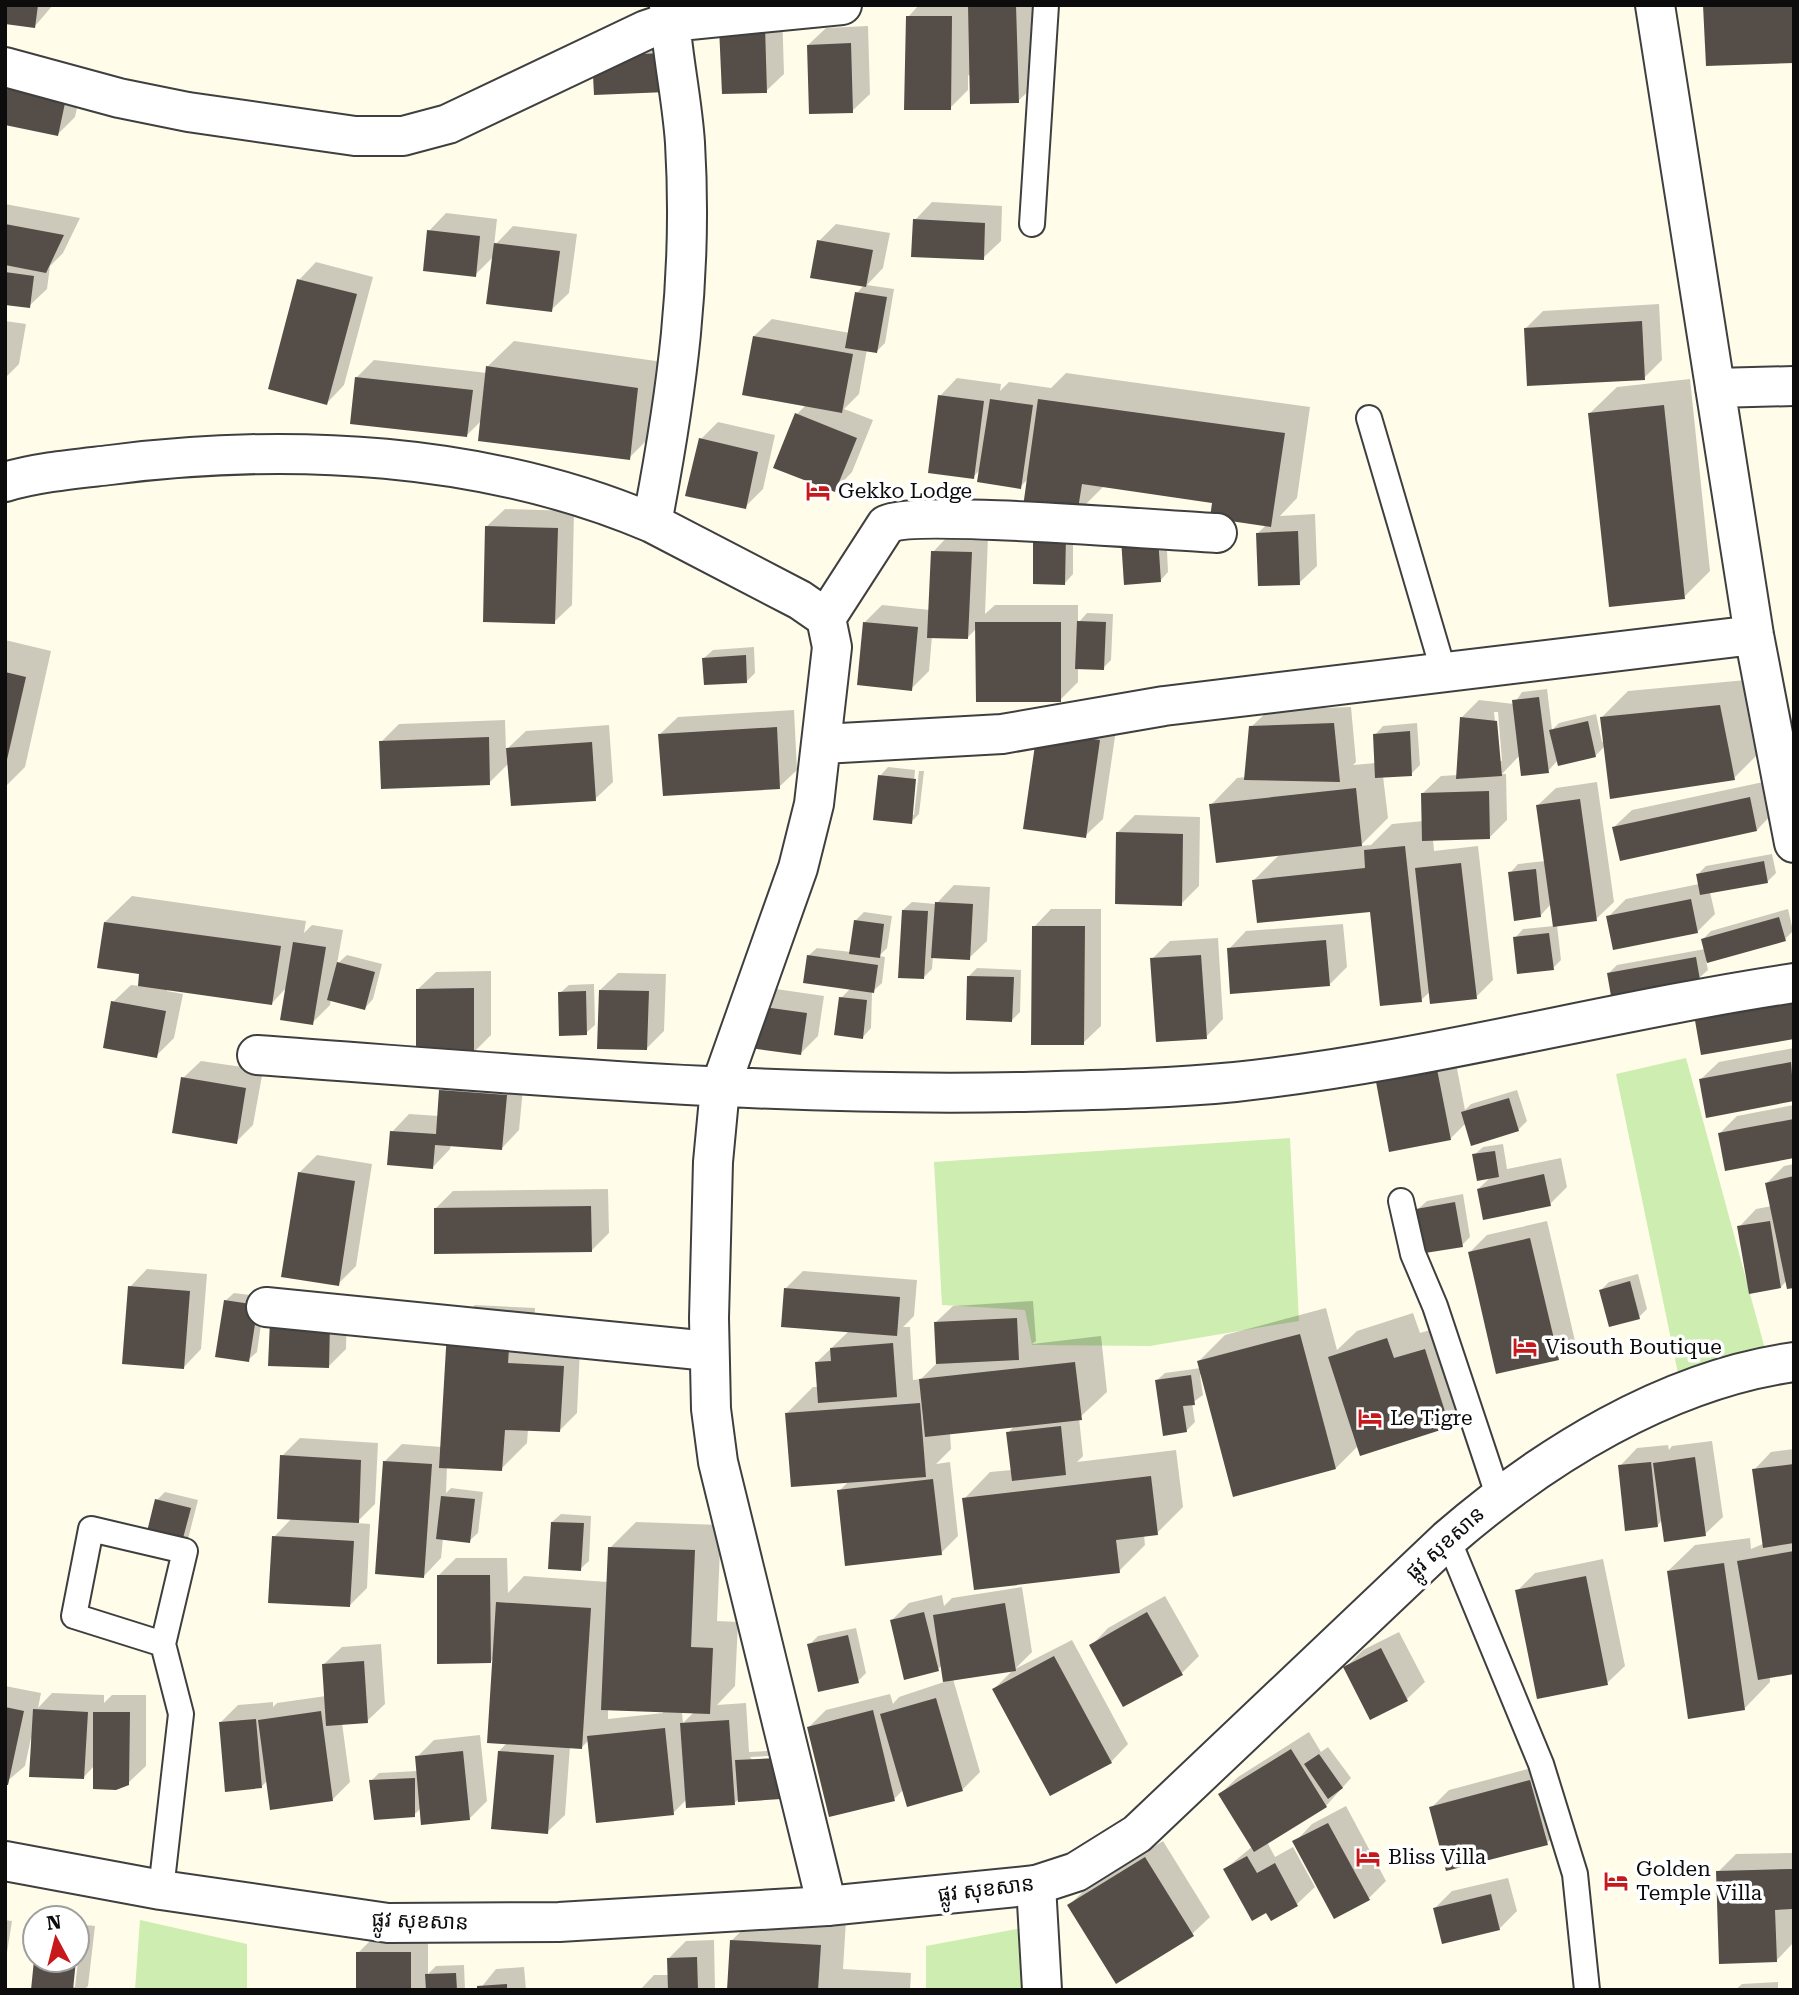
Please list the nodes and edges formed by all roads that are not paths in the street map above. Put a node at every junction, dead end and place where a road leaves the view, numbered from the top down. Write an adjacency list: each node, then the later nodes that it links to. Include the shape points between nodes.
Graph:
1 (842, 5): 4 (street)
2 (1046, 5): 6 (lane)
3 (1655, 5): 8 (street)
4 (670, 14): 5 (street, via 646,30 448,124 403,136 355,136 188,112); 11 (street, via 685,145 687,296 675,407)
5 (5, 67)
6 (1032, 224)
7 (1794, 386): 8 (street)
8 (1715, 388): 14 (street)
9 (1369, 418): 15 (lane)
10 (5, 482): 11 (street, via 137,461 244,453 352,457 457,469 562,490)
11 (652, 523): 13 (street)
12 (1217, 533): 13 (street, via 895,521 886,525)
13 (826, 618): 16 (street, via 832,648)
14 (1754, 635): 15 (street); 17 (street)
15 (1444, 673): 16 (street, via 1164,706 1002,734)
16 (823, 744): 20 (street, via 798,868)
17 (1794, 843)
18 (1794, 983): 20 (street, via 1237,1082 1129,1090 905,1094)
19 (257, 1055): 20 (street)
20 (720, 1088): 23 (street, via 713,1162)
21 (1401, 1201): 25 (lane, via 1413,1254)
22 (266, 1307): 23 (street)
23 (709, 1352): 31 (street, via 718,1462)
24 (1794, 1362): 25 (street, ផ្លូវ សុខសាន, via 1705,1383 1577,1445)
25 (1499, 1495): 26 (street, ផ្លូវ សុខសាន)
26 (1448, 1539): 29 (street, ផ្លូវ សុខសាន, via 1137,1834 1076,1872); 33 (lane, via 1545,1776 1575,1874)
27 (163, 1644): 27 (lane, via 74,1616 91,1528 185,1551); 30 (lane, via 181,1714)
28 (5, 1861): 30 (street, ផ្លូវ សុខសាន)
29 (1036, 1885): 31 (street, ផ្លូវ សុខសាន); 32 (street)
30 (161, 1890): 31 (street, ផ្លូវ សុខសាន, via 388,1923 559,1922)
31 (827, 1906)
32 (1042, 1990)
33 (1587, 1990)

